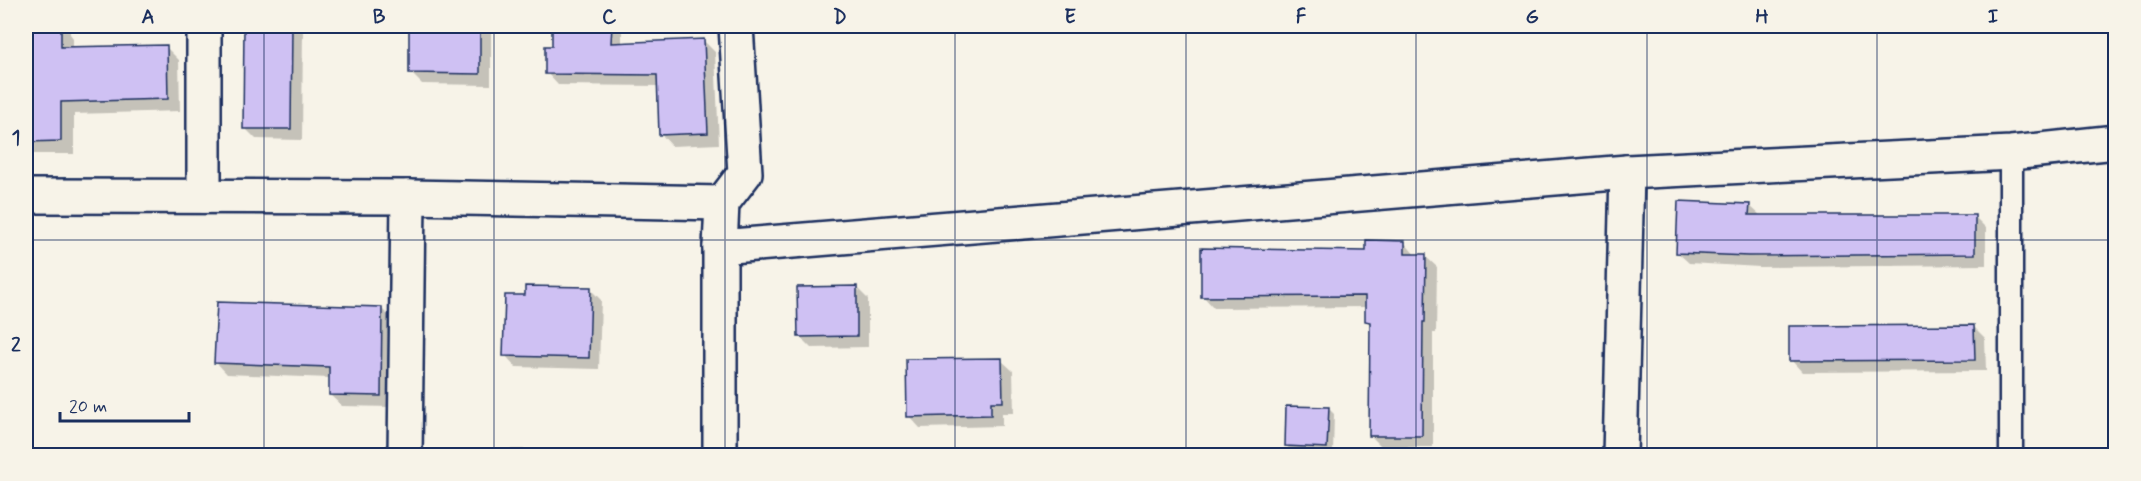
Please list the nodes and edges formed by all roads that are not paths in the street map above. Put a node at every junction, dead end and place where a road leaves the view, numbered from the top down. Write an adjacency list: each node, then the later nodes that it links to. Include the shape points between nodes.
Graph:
1 (204, 26): 7 (street)
2 (736, 26): 9 (street, via 745,173)
3 (2115, 142): 4 (street)
4 (2011, 153): 5 (street); 14 (lane)
5 (1627, 172): 10 (street); 13 (street)
6 (26, 196): 7 (street)
7 (204, 196): 8 (street)
8 (408, 197): 9 (street); 11 (street)
9 (722, 203): 10 (street)
10 (720, 247): 12 (street)
11 (405, 456)
12 (720, 456)
13 (1620, 456)
14 (2011, 456)

